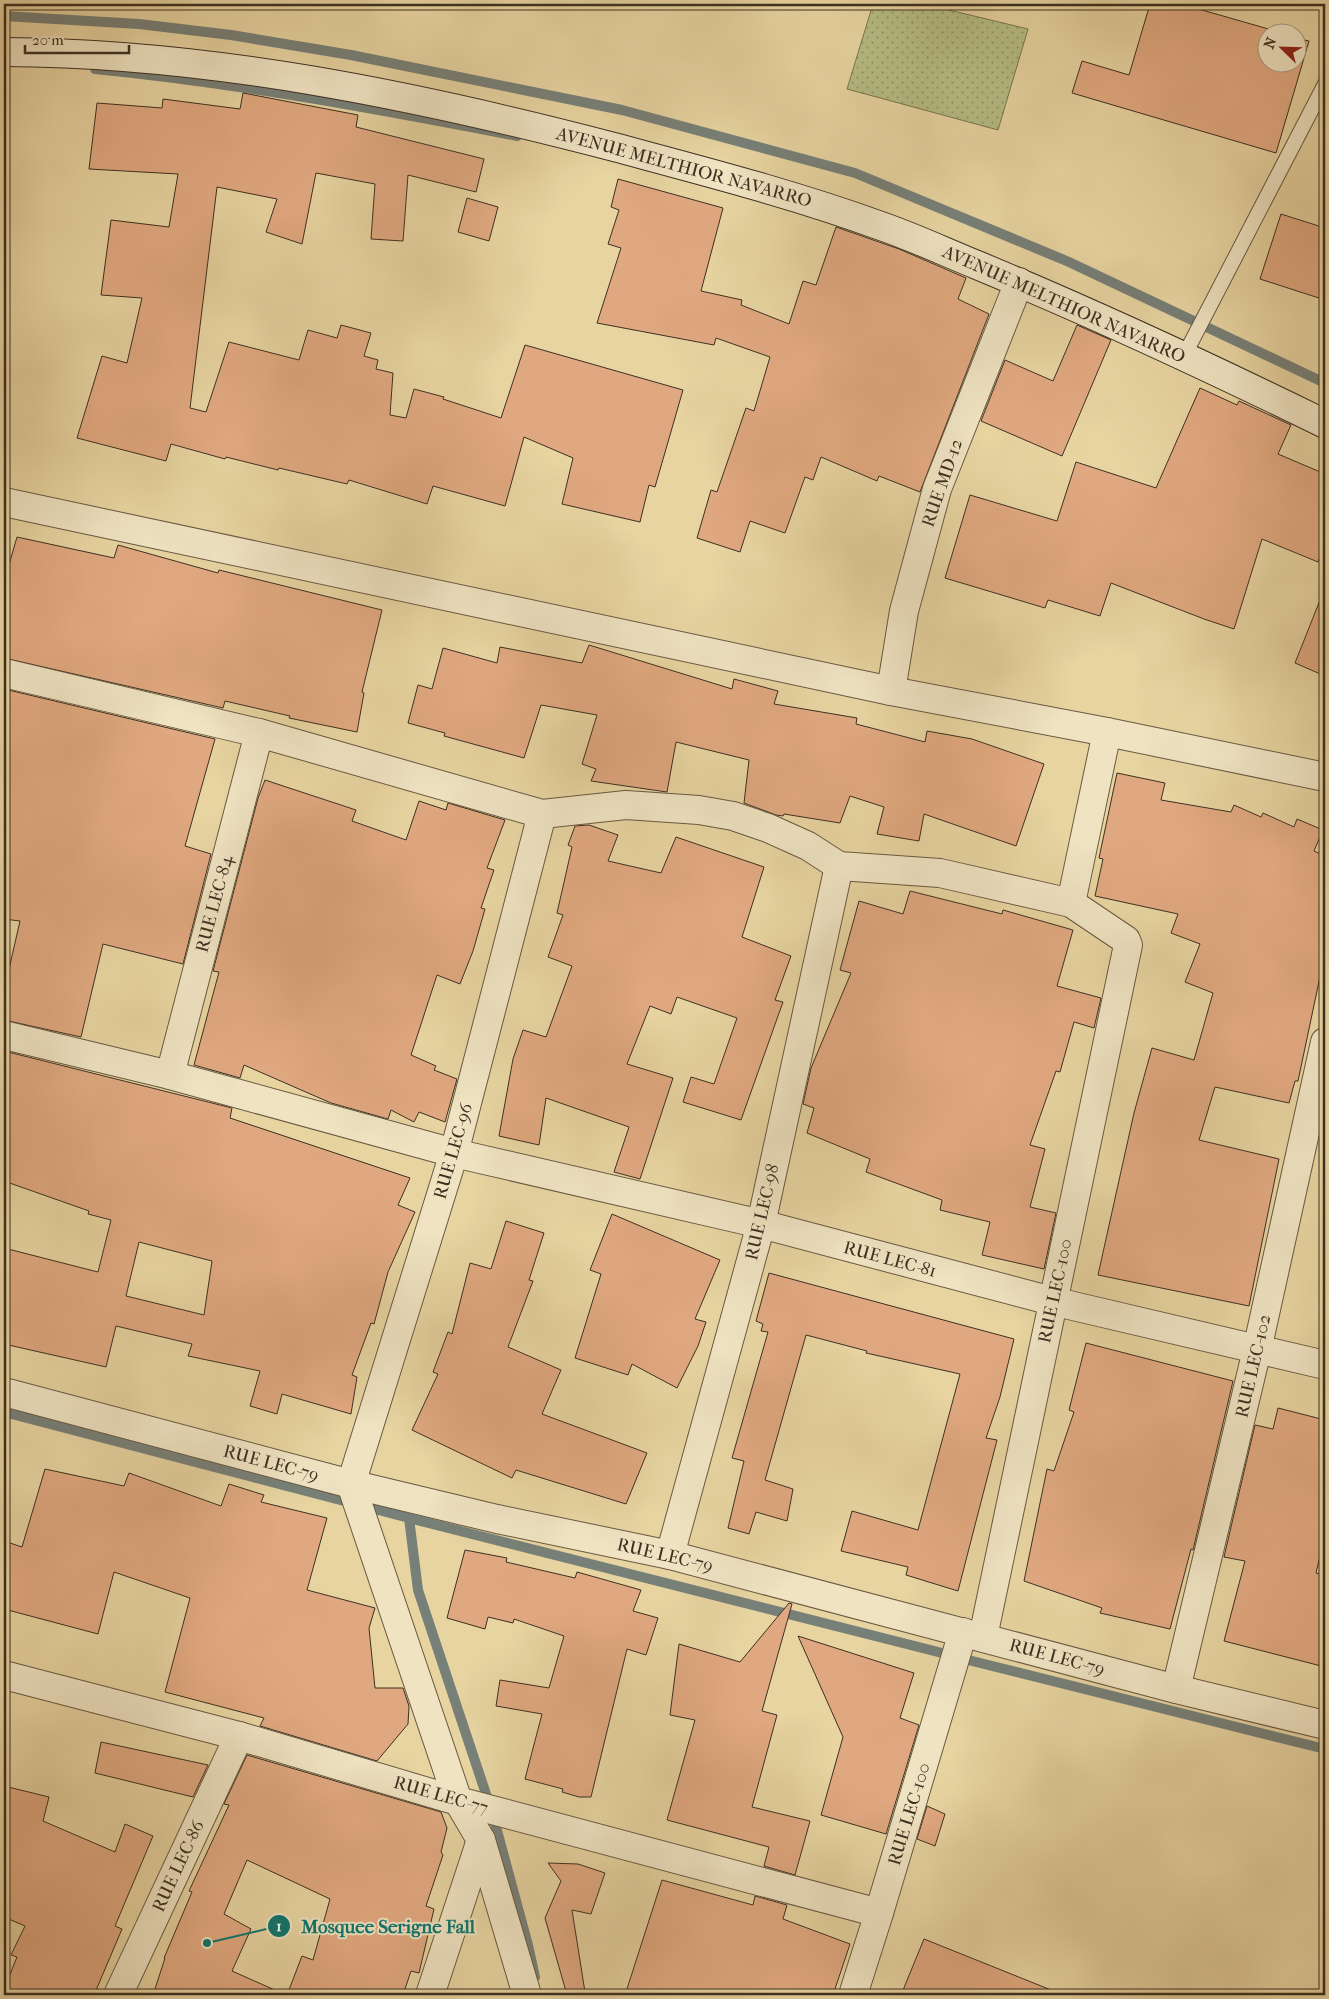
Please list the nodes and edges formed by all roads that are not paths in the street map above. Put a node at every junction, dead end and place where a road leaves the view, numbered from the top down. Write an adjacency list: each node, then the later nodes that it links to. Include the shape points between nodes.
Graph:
1 (4, 52): 3 (street, AVENUE MELTHIOR NAVARRO, via 57,52 261,72 378,92 533,126 815,203 883,226)
2 (1325, 84): 4 (lane)
3 (1019, 282): 4 (street, AVENUE MELTHIOR NAVARRO); 8 (street, RUE MD-12, via 938,489 904,611)
4 (1184, 356): 5 (street, AVENUE MELTHIOR NAVARRO)
5 (1325, 424)
6 (4, 502): 8 (street)
7 (4, 673): 10 (street)
8 (891, 691): 9 (street)
9 (1107, 732): 11 (street); 14 (street)
10 (259, 733): 12 (street); 17 (street, RUE LEC-84)
11 (1325, 778)
12 (542, 814): 13 (street, via 626,805 699,810 733,816 784,835); 18 (street, RUE LEC-96)
13 (839, 866): 14 (street, via 940,873); 19 (street, RUE LEC-98)
14 (1070, 903): 20 (street, RUE LEC-100, via 1126,940 1128,945)
15 (4, 1035): 17 (street, RUE LEC-81)
16 (1325, 1042): 21 (street, RUE LEC-102)
17 (170, 1075): 18 (street, RUE LEC-81)
18 (454, 1153): 19 (street, RUE LEC-81); 24 (street, RUE LEC-96)
19 (761, 1224): 20 (street, RUE LEC-81); 25 (street, RUE LEC-98)
20 (1052, 1302): 21 (street, RUE LEC-81); 26 (street, RUE LEC-100)
21 (1258, 1350): 22 (street, RUE LEC-81); 28 (street, RUE LEC-102)
22 (1325, 1365)
23 (4, 1392): 24 (street, RUE LEC-79)
24 (351, 1484): 25 (street, RUE LEC-79); 31 (street)
25 (670, 1555): 26 (street, RUE LEC-79)
26 (973, 1634): 28 (street, RUE LEC-79); 33 (street, RUE LEC-100)
27 (4, 1675): 30 (street, RUE LEC-77)
28 (1176, 1688): 29 (street, RUE LEC-79)
29 (1325, 1725)
30 (239, 1736): 31 (street, RUE LEC-77); 34 (street, RUE LEC-86)
31 (458, 1801): 32 (street); 33 (street, RUE LEC-77)
32 (481, 1840): 35 (street); 36 (street)
33 (879, 1913): 37 (street, RUE LEC-100)
34 (118, 1995)
35 (430, 1995)
36 (528, 1995)
37 (853, 1995)

